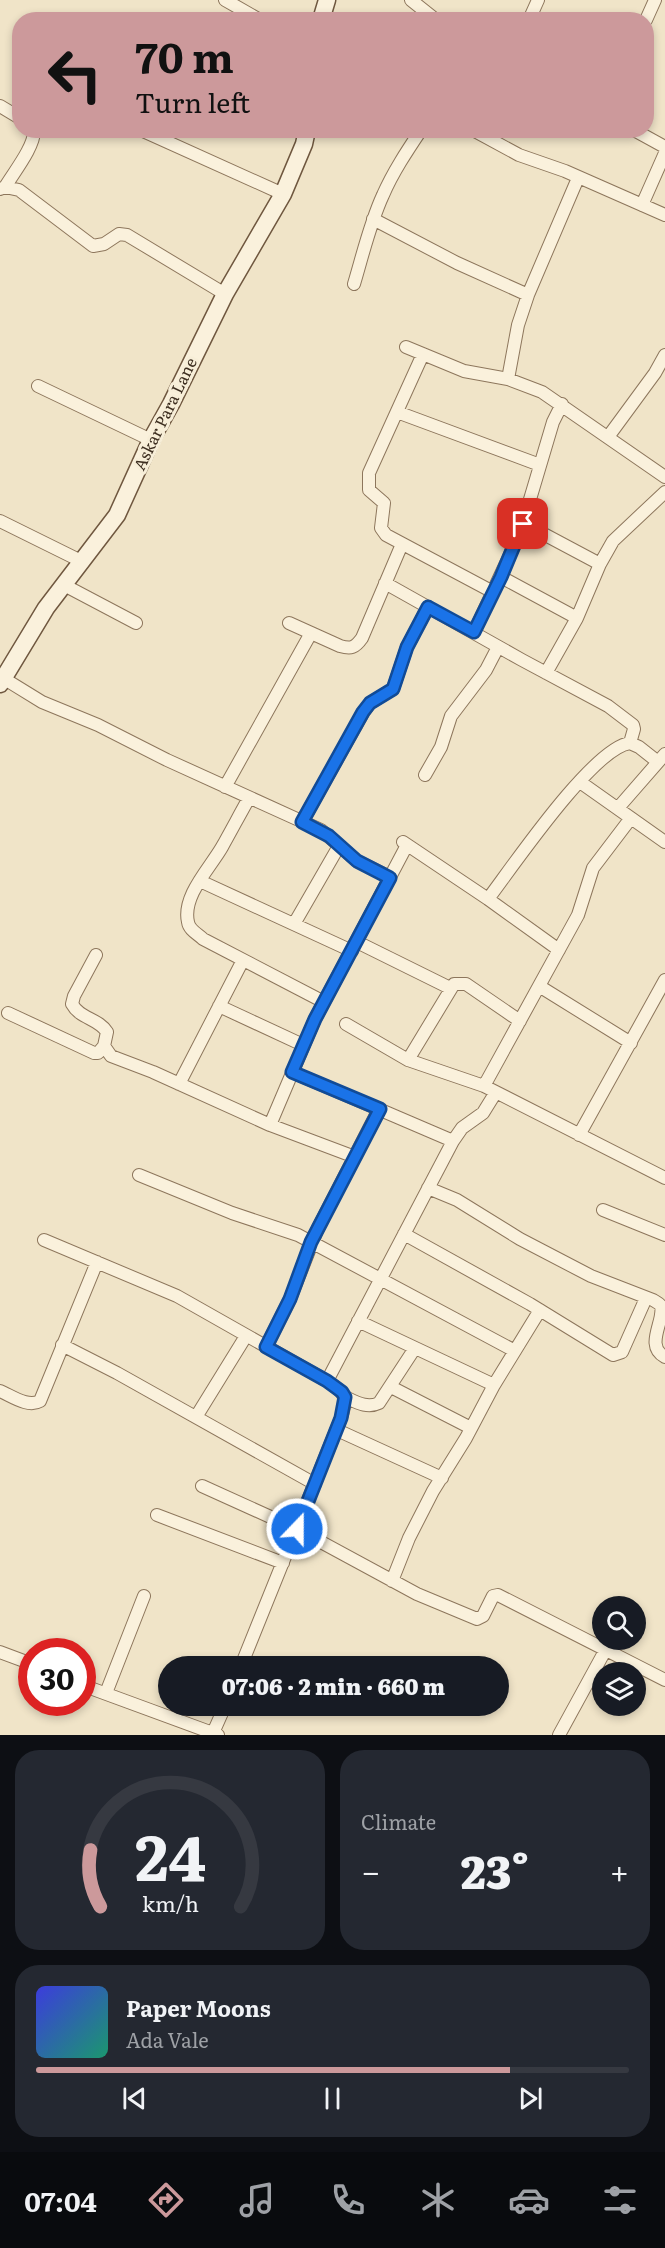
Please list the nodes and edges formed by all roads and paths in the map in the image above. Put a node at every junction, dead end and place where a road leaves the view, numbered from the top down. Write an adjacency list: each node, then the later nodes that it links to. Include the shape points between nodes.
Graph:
1 (225, 0): 3 (street)
2 (411, 0): 4 (street)
3 (246, 12)
4 (426, 12)
5 (32, 138): 14 (street)
6 (159, 138): 15 (street)
7 (305, 138): 15 (street, Askar Para Lane)
8 (416, 138): 18 (street, via 394,172)
9 (488, 138): 13 (street)
10 (649, 138): 11 (street)
11 (665, 147)
12 (665, 153): 16 (street)
13 (578, 178): 16 (street); 21 (street)
14 (3, 188): 20 (street, via 19,190 93,246 118,234 127,235)
15 (282, 194): 20 (street, Askar Para Lane)
16 (642, 205): 17 (street)
17 (665, 215)
18 (373, 219): 19 (street); 21 (street)
19 (354, 284)
20 (225, 294): 30 (street, Askar Para Lane)
21 (528, 295): 25 (street)
22 (406, 347): 23 (street)
23 (423, 354): 25 (street, via 464,371); 28 (street)
24 (665, 356): 29 (street)
25 (508, 379): 27 (street)
26 (38, 386): 30 (street)
27 (562, 404): 29 (street); 31 (street)
28 (397, 412): 31 (street); 36 (street, via 367,481 369,490 384,503 381,528)
29 (608, 437): 32 (street)
30 (151, 440): 37 (street, Askar Para Lane, via 117,515)
31 (540, 465): 35 (street)
32 (665, 477)
33 (665, 492): 38 (street, via 613,541)
34 (0, 522): 37 (street)
35 (523, 524): 38 (street); 39 (street)
36 (402, 544): 40 (street); 42 (street)
37 (83, 562): 41 (street, Askar Para Lane)
38 (600, 564): 44 (street)
39 (501, 577): 42 (street); 44 (street)
40 (385, 583): 43 (street); 48 (street, via 356,646 348,648)
41 (64, 585): 45 (street); 51 (street, Askar Para Lane)
42 (493, 592): 47 (street)
43 (428, 607): 47 (street); 60 (street, via 407,647 393,689 363,712)
44 (577, 618): 50 (street)
45 (136, 623)
46 (290, 623): 48 (street)
47 (474, 632): 49 (street)
48 (311, 633): 56 (street)
49 (498, 647): 50 (street); 54 (street, via 451,717 441,747)
50 (546, 673): 52 (street, via 630,720 634,729)
51 (2, 681): 56 (street)
52 (630, 743): 53 (street); 55 (street, via 611,752)
53 (661, 758): 58 (street)
54 (425, 775)
55 (580, 782): 58 (street); 65 (street)
56 (225, 787): 57 (street)
57 (249, 798): 60 (street); 64 (street)
58 (618, 808): 59 (street)
59 (632, 818): 61 (street); 68 (street, via 593,868 582,906)
60 (302, 822): 62 (street, via 321,830)
61 (665, 842)
62 (339, 846): 63 (street, via 357,861); 66 (street)
63 (390, 878): 65 (street, via 405,843); 67 (street)
64 (200, 881): 66 (street); 70 (street, via 188,910 188,923 203,939)
65 (488, 899): 68 (street)
66 (294, 924): 67 (street)
67 (355, 946): 73 (street); 74 (street)
68 (559, 950): 72 (street)
69 (96, 955): 81 (street, via 72,1004 82,1016 104,1027)
70 (243, 960): 74 (street); 75 (street)
71 (665, 980): 79 (street)
72 (538, 986): 77 (street); 79 (street)
73 (450, 988): 77 (street, via 460,982 466,984); 82 (street)
74 (324, 1002): 80 (street)
75 (219, 1006): 80 (street); 84 (street)
76 (8, 1013): 81 (street, via 94,1053)
77 (520, 1021): 85 (street)
78 (346, 1024): 82 (street)
79 (631, 1042): 89 (street)
80 (303, 1045): 83 (street)
81 (104, 1046): 84 (street, via 111,1056)
82 (408, 1060): 85 (street)
83 (292, 1072): 87 (street); 88 (street)
84 (179, 1084): 88 (street)
85 (484, 1086): 86 (street)
86 (496, 1092): 89 (street); 90 (street, via 483,1113 462,1128)
87 (380, 1109): 90 (street); 91 (street)
88 (270, 1125): 91 (street)
89 (579, 1135): 93 (street)
90 (453, 1141): 94 (street)
91 (355, 1156): 99 (street)
92 (139, 1175): 99 (street)
93 (665, 1178)
94 (428, 1188): 96 (street); 102 (street, via 457,1200 546,1253)
95 (603, 1210): 97 (street)
96 (404, 1234): 101 (street); 103 (street)
97 (665, 1235)
98 (44, 1240): 100 (street)
99 (311, 1242): 101 (street); 108 (street)
100 (97, 1262): 106 (street, via 177,1296); 107 (street)
101 (381, 1278): 105 (street); 110 (street)
102 (646, 1298): 103 (street, via 618,1355); 104 (street, via 661,1306)
103 (540, 1310): 110 (street)
104 (664, 1313): 111 (street, via 657,1348)
105 (358, 1321): 109 (street); 112 (street)
106 (246, 1336): 108 (street); 117 (street)
107 (62, 1346): 115 (street, via 40,1401 28,1404); 117 (street)
108 (266, 1347): 112 (street)
109 (415, 1348): 113 (street); 114 (street)
110 (515, 1351): 113 (street)
111 (665, 1358)
112 (327, 1381): 116 (street)
113 (494, 1385): 118 (street)
114 (391, 1387): 116 (street, via 374,1406); 118 (street)
115 (0, 1391)
116 (345, 1397): 119 (street)
117 (196, 1417): 121 (street)
118 (471, 1428): 120 (street)
119 (336, 1430): 120 (street); 121 (street)
120 (442, 1478): 126 (street, via 423,1510)
121 (315, 1484): 124 (street)
122 (202, 1486): 124 (street)
123 (157, 1515): 125 (street)
124 (297, 1529): 125 (street); 126 (street)
125 (283, 1563): 132 (street)
126 (392, 1581): 128 (street, via 477,1619 483,1616 492,1596 498,1595)
127 (144, 1596): 136 (street)
128 (592, 1642)
129 (605, 1650): 140 (street)
130 (608, 1650): 134 (street)
131 (0, 1652): 133 (street)
132 (245, 1656)
133 (18, 1659)
134 (665, 1680)
135 (96, 1690): 136 (street)
136 (106, 1694): 138 (street)
137 (222, 1716): 139 (street)
138 (185, 1729): 139 (street)
139 (216, 1734)
140 (559, 1735)

